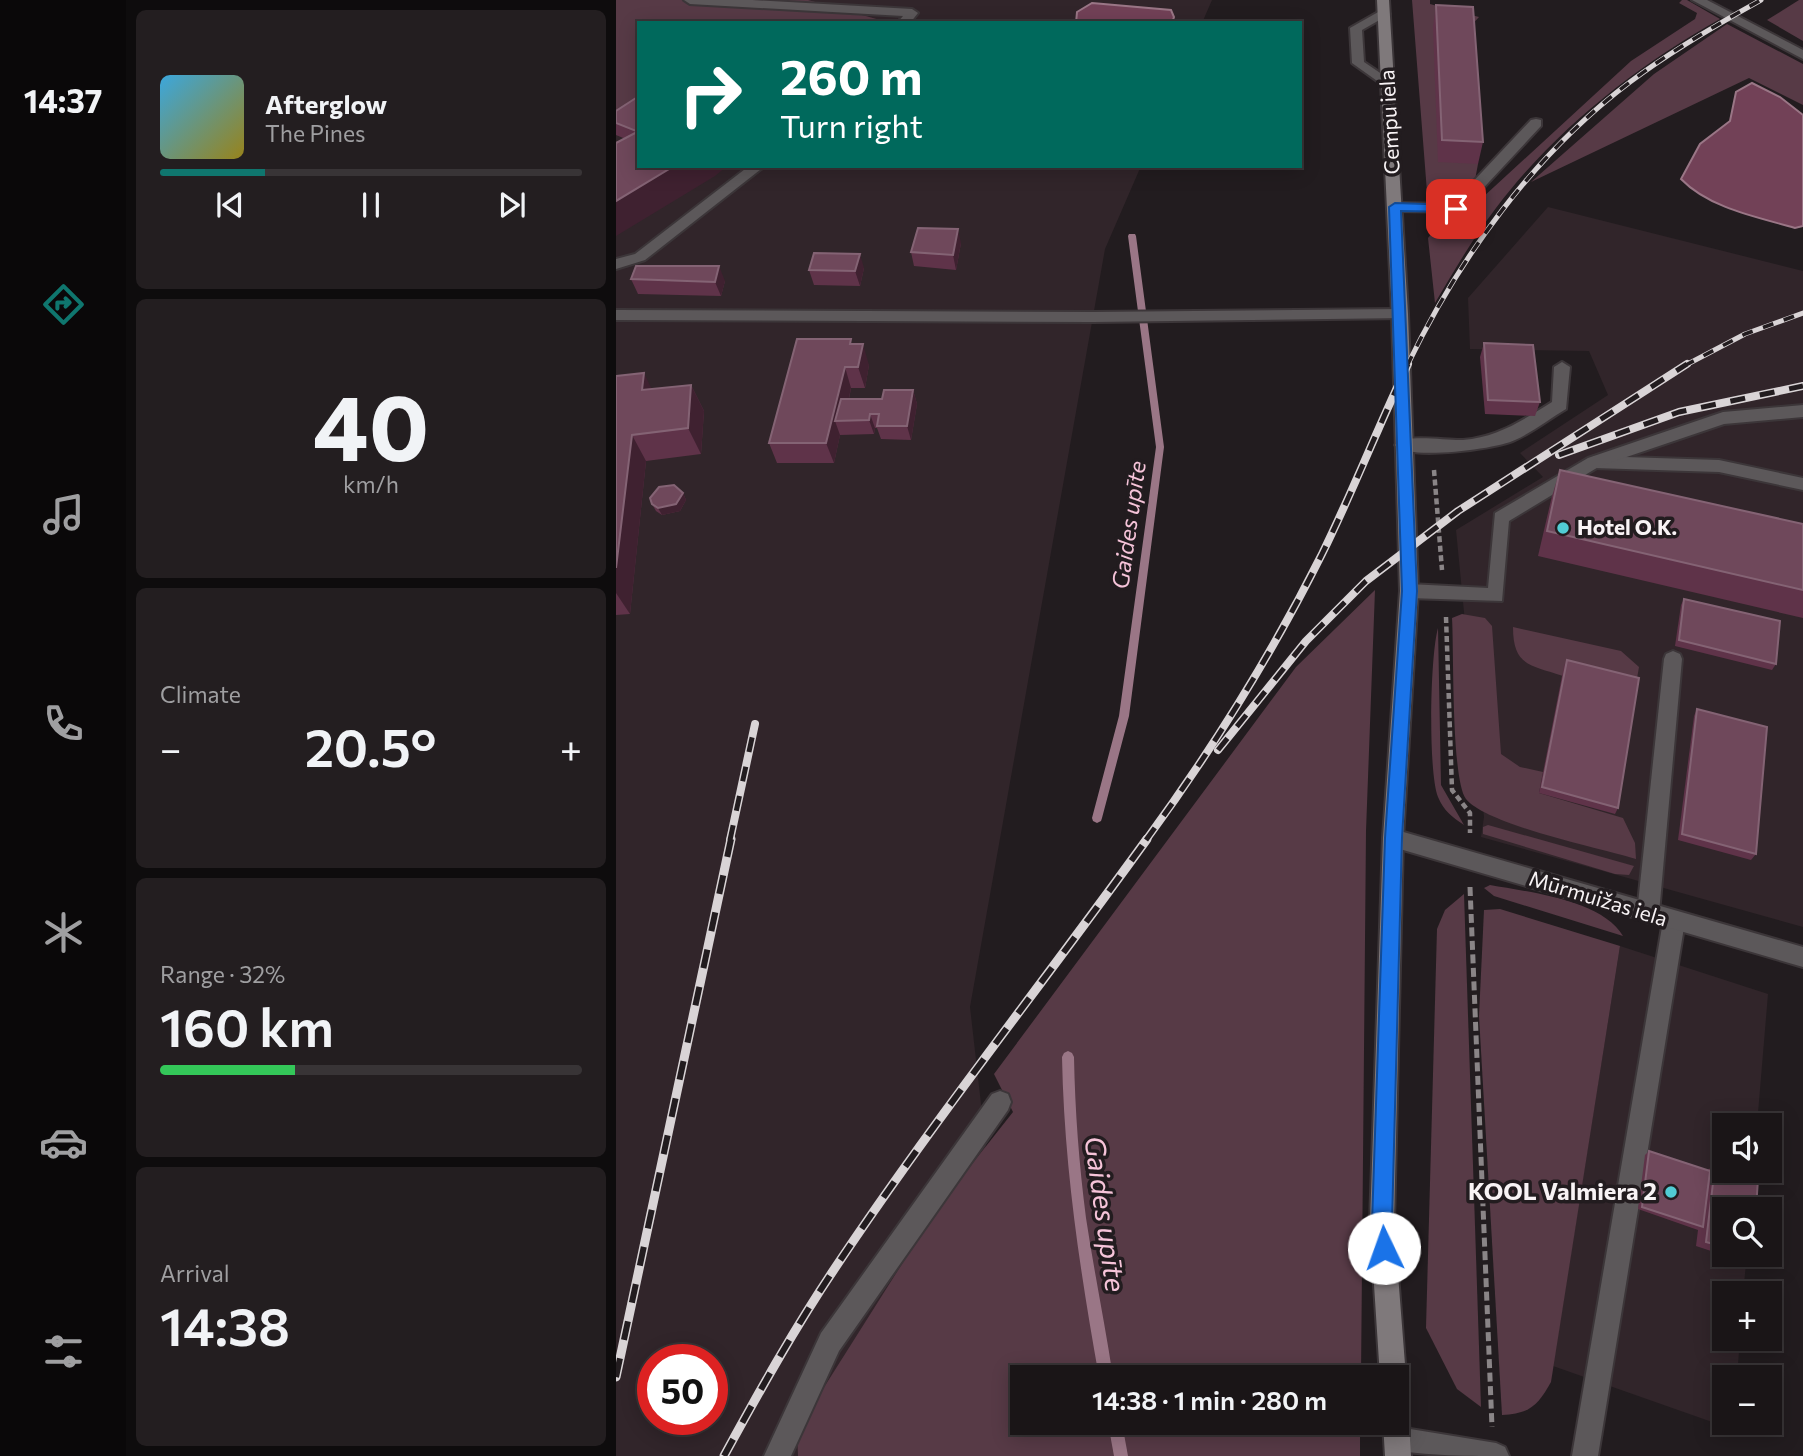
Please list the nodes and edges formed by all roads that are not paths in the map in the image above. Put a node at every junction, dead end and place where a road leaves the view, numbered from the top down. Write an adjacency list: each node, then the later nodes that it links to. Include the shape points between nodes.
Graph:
1 (690, 0): 4 (street, via 912,13)
2 (1698, 0): 5 (street)
3 (1383, 7): 6 (main road, Cempu iela); 6 (street, via 1356,28 1358,63)
4 (905, 21)
5 (1803, 55)
6 (1387, 84): 9 (main road, Cempu iela)
7 (1536, 123): 9 (street, via 1456,209)
8 (755, 168): 10 (street, via 640,257)
9 (1395, 207): 11 (main road, Cempu iela)
10 (616, 264)
11 (1399, 314): 12 (street); 15 (main road, Cempu iela)
12 (616, 315)
13 (1562, 367): 15 (street, via 1560,405 1508,437 1463,446)
14 (1803, 411): 16 (street, via 1723,418)
15 (1403, 445): 18 (main road, Cempu iela)
16 (1594, 462): 17 (street, via 1718,466); 18 (street, via 1501,518 1496,596)
17 (1803, 484)
18 (1409, 591): 20 (main road, Cempu iela)
19 (1673, 659): 21 (street)
20 (1393, 838): 21 (street, Mūrmuižas iela); 25 (main road, Cempu iela, via 1382,1223)
21 (1648, 913): 22 (street, Mūrmuižas iela)
22 (1674, 921): 23 (street, Mūrmuižas iela); 29 (street)
23 (1803, 957)
24 (1000, 1102): 27 (street, via 830,1342)
25 (1392, 1365)
26 (1397, 1440): 28 (street)
27 (777, 1456)
28 (1496, 1456)
29 (1585, 1456)

